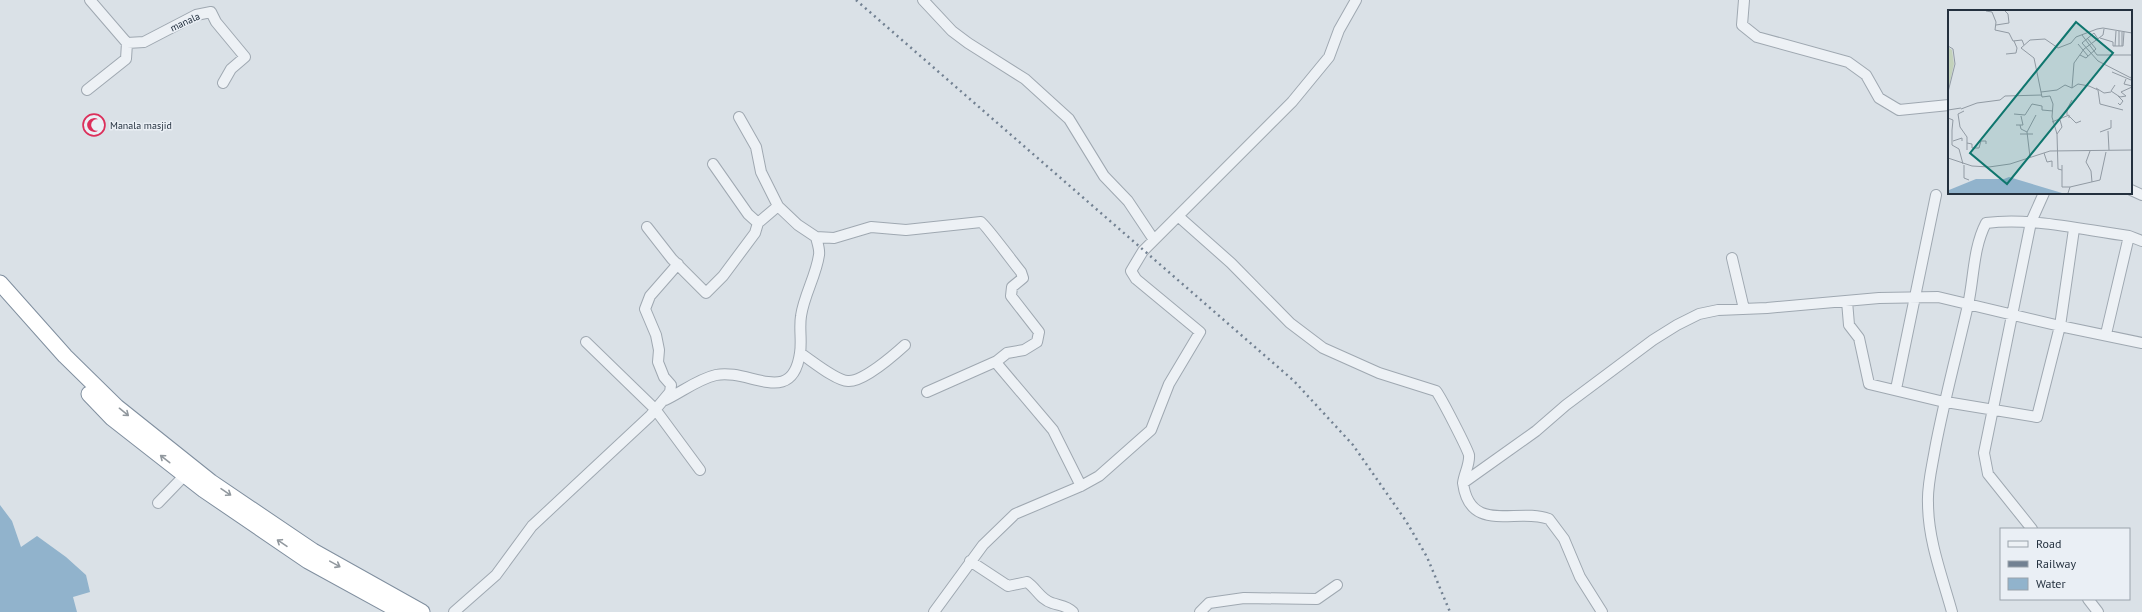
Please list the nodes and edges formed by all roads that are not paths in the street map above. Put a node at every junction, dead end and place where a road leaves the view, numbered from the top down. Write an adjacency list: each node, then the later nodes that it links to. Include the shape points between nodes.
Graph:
1 (90, 0): 5 (street)
2 (923, 0): 23 (street, via 952,31 1025,79 1069,119 1104,176 1128,201)
3 (1356, 0): 16 (street, via 1339,30 1329,57 1292,102)
4 (1744, 0): 8 (street, via 1742,25 1758,37 1848,62 1866,75 1878,98 1898,110)
5 (127, 43): 6 (street, manala, via 144,42 196,15 211,12 216,22 245,57 231,69); 7 (street, via 126,59)
6 (223, 82)
7 (88, 90)
8 (1948, 105)
9 (739, 117): 15 (street, via 756,147 761,172)
10 (713, 164): 18 (street, via 748,214)
11 (2132, 190): 14 (street)
12 (2044, 194): 17 (street)
13 (1936, 195): 29 (street)
14 (2142, 195)
15 (778, 206): 18 (street); 22 (street, via 798,225)
16 (1178, 216): 23 (street); 48 (street, via 1231,263 1295,328 1323,348 1379,373 1436,391 1442,398 1469,455)
17 (2031, 222): 20 (street); 31 (street, via 1986,223 1980,236); 33 (street)
18 (758, 223): 26 (street, via 755,233 723,276 706,293)
19 (647, 227): 26 (street)
20 (2074, 229): 21 (street); 34 (street)
21 (2129, 236): 24 (street); 35 (street)
22 (816, 237): 39 (street, via 819,254 801,316); 40 (street, via 834,238 871,227 906,230 981,222 984,224 1021,272 1023,278 1012,287 1011,296 1039,332 1038,342 1024,350 1007,353)
23 (1154, 240): 49 (street, via 1136,261 1132,274 1200,332 1169,384 1151,430 1099,476)
24 (2142, 241)
25 (1732, 258): 32 (street)
26 (678, 264): 44 (street, via 650,296 645,309 656,335 658,362 664,377 671,385 670,392)
27 (0, 283): 56 (highway, one-way to 56, via 65,356 117,407 211,482 312,551)
28 (0, 296): 47 (highway, one-way to 28, via 112,418 58,363)
29 (1915, 296): 30 (street); 31 (street, via 1938,297); 41 (street)
30 (1847, 301): 32 (street); 41 (street, via 1849,325 1859,338 1869,384)
31 (1968, 303): 33 (street); 43 (street)
32 (1744, 309): 48 (street, via 1699,314 1677,325)
33 (2011, 312): 34 (street); 45 (street)
34 (2060, 326): 35 (street); 45 (street, via 2037,417)
35 (2106, 334): 37 (street)
36 (586, 342): 44 (street)
37 (2142, 342)
38 (905, 345): 39 (street, via 881,365 848,382)
39 (800, 353): 44 (street, via 791,378 784,382 773,383 734,374 717,374 700,380)
40 (997, 361): 42 (street); 49 (street, via 998,366 1053,430)
41 (1896, 390): 43 (street)
42 (927, 392)
43 (1944, 402): 45 (street); 62 (street, via 1927,501 1929,529)
44 (657, 406): 46 (street); 57 (street, via 650,416 532,526 496,575)
45 (1992, 410): 51 (street, via 1984,453 1988,474)
46 (700, 470)
47 (185, 475): 50 (street); 55 (highway, one-way to 47, via 308,561)
48 (1463, 483): 61 (street, via 1464,492 1470,503 1484,515 1531,515 1549,519 1564,539 1580,576)
49 (1082, 486): 52 (street, via 1015,514)
50 (158, 503)
51 (2031, 528)
52 (970, 561): 58 (street); 59 (street, via 1008,586 1027,582 1042,597 1053,604 1069,607)
53 (1337, 585): 60 (street, via 1317,599 1244,598 1209,603)
54 (2089, 600): 63 (street)
55 (400, 612)
56 (422, 612)
57 (454, 612)
58 (934, 612)
59 (1073, 612)
60 (1200, 612)
61 (1602, 612)
62 (1952, 612)
63 (2098, 612)

